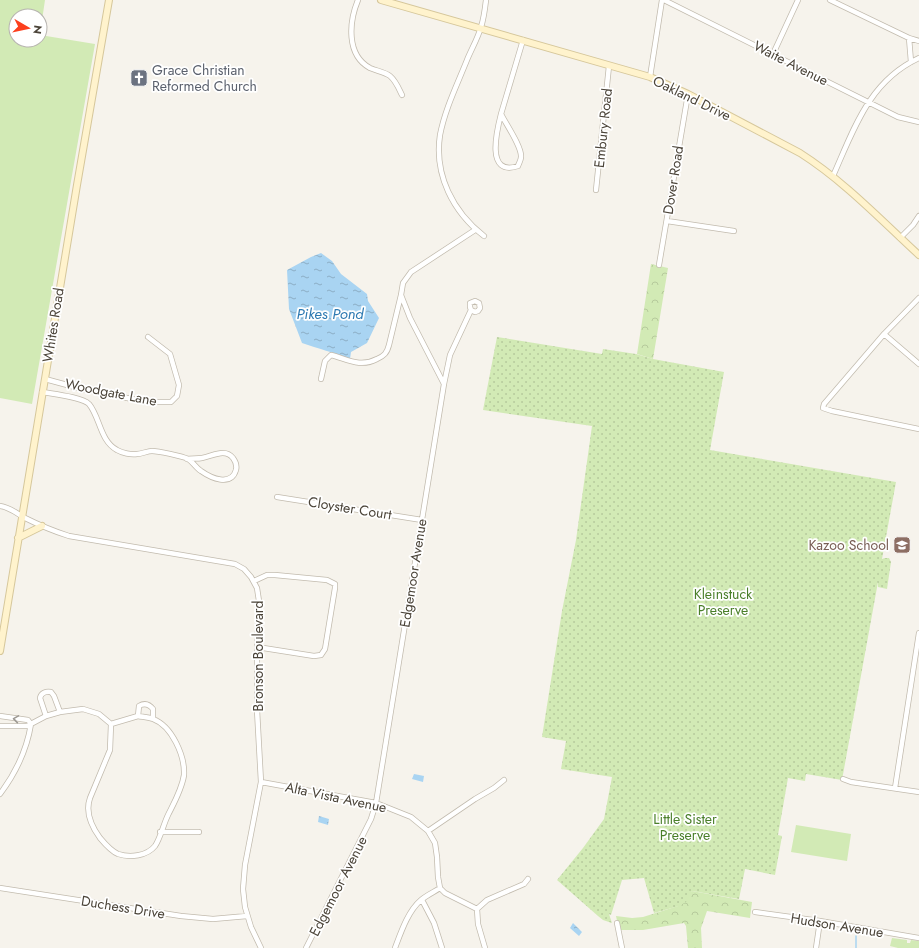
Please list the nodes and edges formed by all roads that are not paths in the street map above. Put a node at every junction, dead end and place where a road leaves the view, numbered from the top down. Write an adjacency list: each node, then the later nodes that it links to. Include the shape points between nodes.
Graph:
1 (109, 0): 38 (street, Whites Road)
2 (358, 0): 18 (street, via 352,26 354,51 370,68 390,76)
3 (381, 0): 8 (street, Oakland Drive)
4 (486, 0): 8 (street)
5 (663, 0): 12 (street, Waite Avenue); 16 (street)
6 (798, 0): 12 (street)
7 (830, 0): 9 (street)
8 (481, 28): 10 (street, Oakland Drive); 26 (street, via 452,97 439,145 443,181 460,211)
9 (909, 38): 11 (street); 14 (street)
10 (523, 40): 15 (street, Oakland Drive); 20 (street)
11 (919, 41)
12 (773, 54): 19 (street, Waite Avenue)
13 (919, 58): 14 (street)
14 (911, 62): 19 (street, via 888,78)
15 (609, 66): 16 (street, Oakland Drive); 23 (street, Embury Road)
16 (650, 77): 17 (street, Oakland Drive)
17 (688, 94): 22 (street, Oakland Drive, via 800,153); 25 (street, Dover Road)
18 (402, 95)
19 (868, 102): 21 (street, Waite Avenue, via 898,117); 22 (street)
20 (500, 114): 20 (street, via 520,146 521,158 518,166 511,168 505,168 498,161 494,148)
21 (919, 122)
22 (833, 176): 29 (street, Oakland Drive)
23 (596, 190)
24 (919, 216): 29 (street)
25 (667, 220): 27 (street); 31 (street, Dover Road)
26 (476, 230): 28 (street); 32 (street, via 411,272 403,283)
27 (734, 231)
28 (484, 236)
29 (900, 238): 30 (street, Oakland Drive)
30 (919, 255)
31 (659, 265)
32 (400, 295): 39 (street, via 386,353 373,361 360,364 331,355 325,361); 40 (street)
33 (919, 298): 35 (street)
34 (471, 310): 40 (street, Edgemoor Avenue, via 450,355)
35 (884, 334): 37 (street); 42 (street, via 823,408)
36 (148, 337): 38 (street, Woodgate Lane, via 170,354 178,386 177,396 170,402 147,402 82,389)
37 (919, 364)
38 (44, 378): 41 (street, Whites Road)
39 (321, 380)
40 (444, 384): 47 (street, Edgemoor Avenue)
41 (42, 392): 43 (street, Woodgate Lane, via 82,400 89,404 108,444 118,450 129,454 157,451); 46 (street, Whites Road)
42 (919, 429)
43 (187, 458): 43 (street, Woodgate Lane, via 200,471 220,480 229,480 236,468 235,461 225,453)
44 (278, 496): 47 (street, Cloyster Court)
45 (0, 506): 46 (street, Bronson Boulevard)
46 (22, 516): 48 (street, Bronson Boulevard); 49 (street, Whites Road)
47 (422, 520): 69 (street, Edgemoor Avenue)
48 (42, 526): 49 (street); 50 (street, Bronson Boulevard, via 69,536 227,562 244,569)
49 (18, 538): 54 (street, Whites Road)
50 (254, 581): 53 (street, Bronson Boulevard, via 260,601); 53 (street, via 267,575 282,575 327,580 335,584 325,649 321,655)
51 (919, 633): 52 (street)
52 (918, 644): 66 (street)
53 (257, 647): 65 (street, Bronson Boulevard)
54 (0, 651)
55 (60, 712): 57 (street); 57 (street, via 53,694 46,692 40,698); 61 (street, via 89,710)
56 (0, 716): 60 (street, one-way to 56, via 28,720)
57 (46, 716): 60 (street)
58 (138, 716): 59 (street); 59 (street, via 139,706 145,704 152,709); 61 (street)
59 (154, 719): 71 (street, via 172,737 180,752 183,767 182,783)
60 (31, 724): 62 (street); 68 (street, via 24,750)
61 (111, 724): 71 (street, via 110,750 88,802 93,826 110,849 131,856 151,850)
62 (0, 726)
63 (843, 779): 66 (street)
64 (504, 780): 70 (street)
65 (261, 782): 69 (street, Alta Vista Avenue); 79 (street, Bronson Boulevard, via 243,880)
66 (895, 788): 67 (street)
67 (919, 792)
68 (0, 794)
69 (376, 803): 70 (street, Alta Vista Avenue, via 412,817); 84 (street, Edgemoor Avenue, via 371,819)
70 (428, 831): 75 (street, via 437,857)
71 (160, 832): 72 (street)
72 (198, 832)
73 (528, 879): 77 (street, via 524,884 487,900)
74 (0, 888): 79 (street, Duchess Drive, via 181,916 213,919)
75 (440, 888): 76 (street); 77 (street)
76 (422, 900): 85 (street, via 408,918); 86 (street, via 434,923)
77 (477, 909): 87 (street, via 478,924)
78 (755, 912): 80 (street, Hudson Avenue)
79 (247, 916): 83 (street, Bronson Boulevard)
80 (820, 921): 82 (street, Hudson Avenue); 89 (street)
81 (617, 923): 88 (street)
82 (919, 938)
83 (261, 948)
84 (306, 948)
85 (396, 948)
86 (442, 948)
87 (485, 948)
88 (622, 948)
89 (816, 948)

